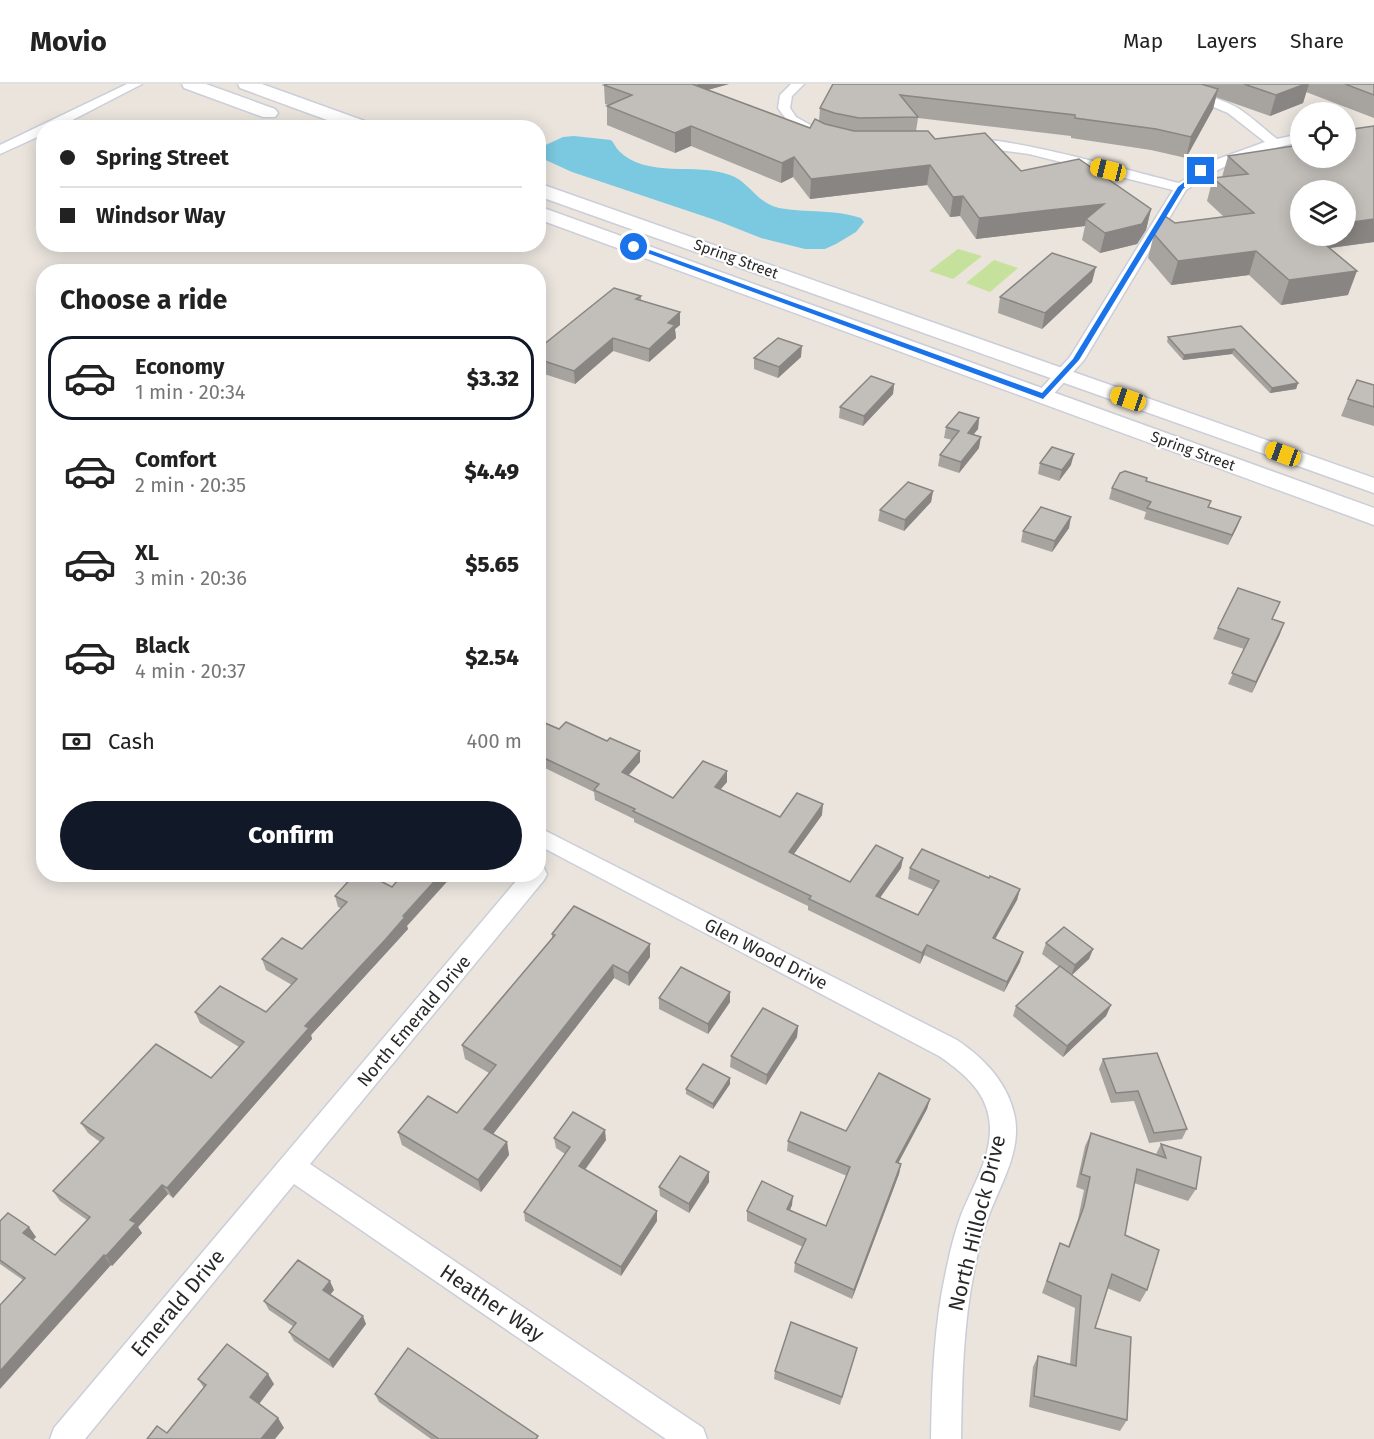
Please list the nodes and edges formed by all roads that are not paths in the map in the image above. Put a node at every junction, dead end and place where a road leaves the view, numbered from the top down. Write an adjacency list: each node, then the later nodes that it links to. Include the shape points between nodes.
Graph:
1 (136, 84): 8 (street)
2 (190, 84): 7 (main road, via 284,118)
3 (222, 84): 7 (main road, via 268,100)
4 (246, 84): 7 (main road)
5 (798, 84): 11 (street, via 786,95 784,108 792,120)
6 (1141, 84): 14 (street, via 1232,110)
7 (303, 105): 9 (main road)
8 (62, 120)
9 (345, 120)
10 (36, 132): 15 (street)
11 (833, 140)
12 (1290, 140): 14 (street)
13 (953, 142): 16 (street, via 1029,150)
14 (1274, 143): 16 (street, via 1216,163)
15 (0, 150)
16 (1181, 188): 21 (street, via 1076,360)
17 (546, 192): 18 (main road, Spring Street)
18 (571, 201): 19 (main road); 21 (main road, Spring Street)
19 (546, 211)
20 (546, 214): 22 (main road, Spring Street)
21 (1061, 376): 22 (street); 23 (main road, Spring Street)
22 (1043, 396): 24 (main road, Spring Street)
23 (1374, 486)
24 (1374, 517)
25 (549, 841): 27 (street, Glen Wood Drive, via 948,1048)
26 (530, 882): 28 (street, North Emerald Drive)
27 (986, 1082): 31 (street, North Hillock Drive, via 996,1098 1002,1120 1002,1145 973,1221 956,1290 947,1363)
28 (292, 1167): 29 (street, Emerald Drive); 30 (street, Heather Way)
29 (65, 1439)
30 (692, 1439)
31 (946, 1439)

